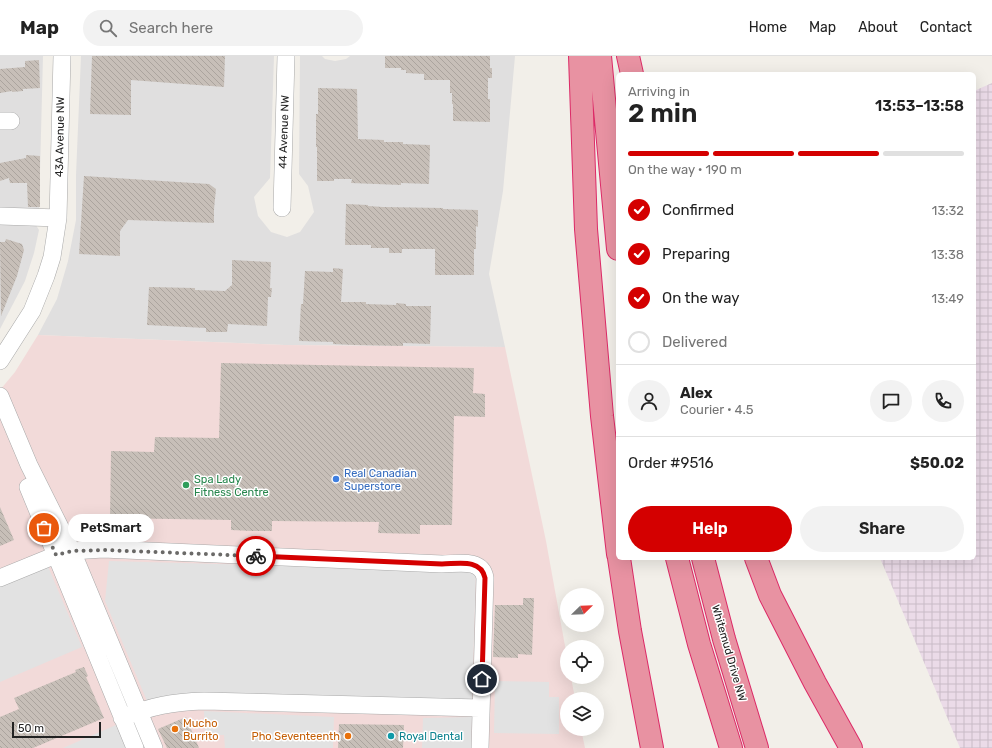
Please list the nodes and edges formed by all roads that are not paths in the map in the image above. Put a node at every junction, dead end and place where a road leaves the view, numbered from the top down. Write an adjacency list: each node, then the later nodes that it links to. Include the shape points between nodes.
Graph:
1 (62, 56): 10 (street, 43A Avenue NW)
2 (286, 56): 8 (street, 44 Avenue NW)
3 (580, 56): 15 (highway, via 586,230 602,416)
4 (600, 56): 11 (highway)
5 (627, 56): 6 (highway); 7 (highway)
6 (628, 72)
7 (631, 72)
8 (282, 208)
9 (0, 216): 10 (street)
10 (58, 218): 12 (street, 43A Avenue NW, via 52,257 41,290 32,311)
11 (616, 228)
12 (0, 361)
13 (0, 396): 16 (street)
14 (0, 420): 16 (street)
15 (616, 537)
16 (64, 553): 21 (street); 23 (street, via 110,550 477,565 485,578); 24 (street); 25 (street)
17 (619, 560): 29 (highway)
18 (678, 560): 30 (highway, via 699,644)
19 (703, 560): 31 (highway, Whitemud Drive NW)
20 (757, 560): 22 (highway, via 770,595)
21 (0, 578)
22 (815, 683): 32 (highway); 33 (highway)
23 (480, 708): 24 (street, via 204,701 166,704); 28 (street)
24 (139, 711): 25 (street); 27 (street)
25 (122, 718): 26 (street)
26 (135, 748)
27 (154, 748)
28 (480, 748)
29 (652, 748)
30 (731, 748)
31 (757, 748)
32 (846, 748)
33 (851, 748)

